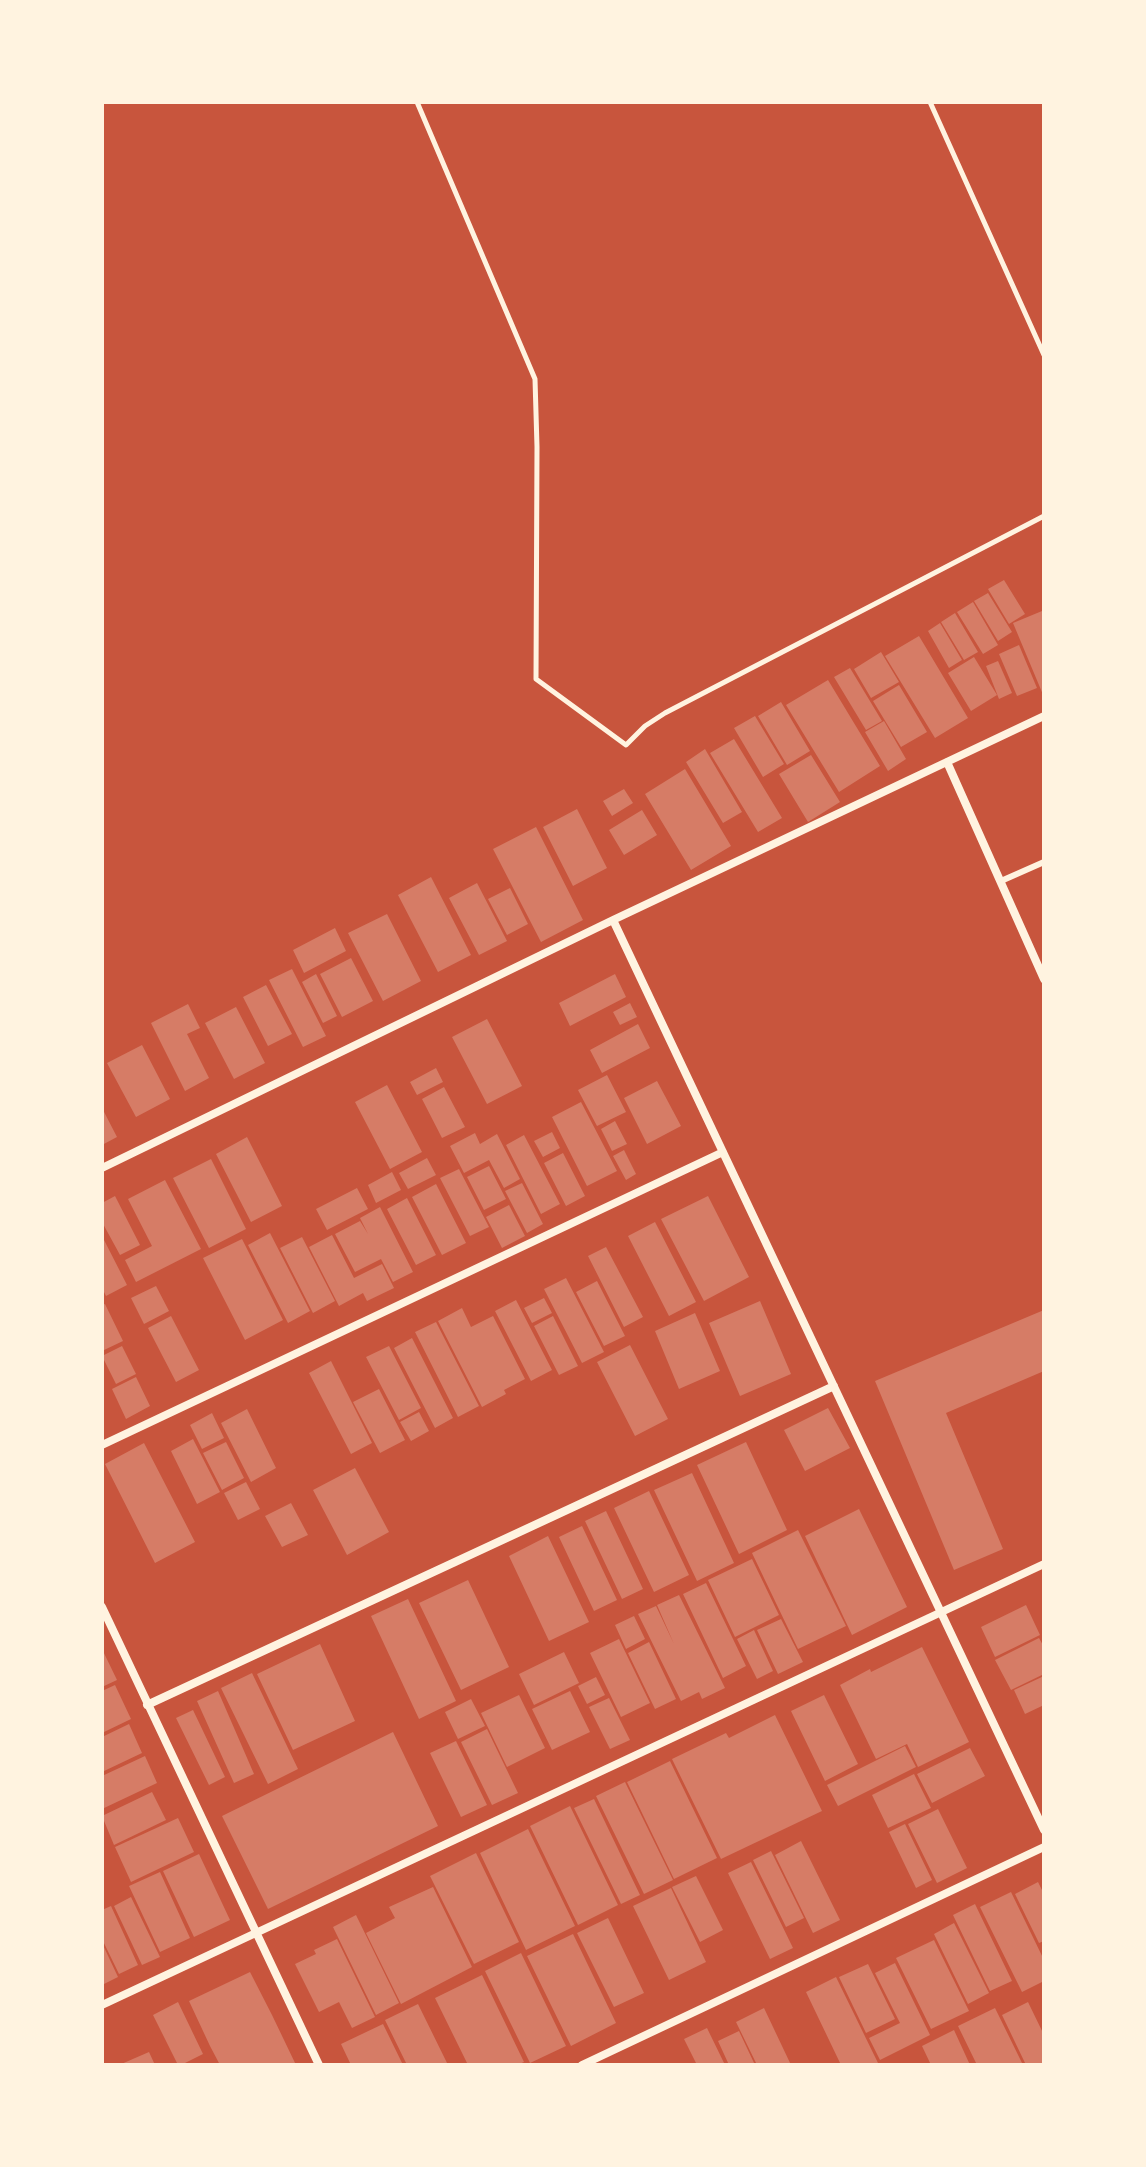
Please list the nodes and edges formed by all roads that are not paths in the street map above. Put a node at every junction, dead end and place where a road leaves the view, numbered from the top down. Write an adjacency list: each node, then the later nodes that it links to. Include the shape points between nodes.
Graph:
1 (1044, 716): 2 (street)
2 (947, 762): 4 (street); 5 (street)
3 (1044, 862): 4 (lane)
4 (1001, 881): 6 (street)
5 (613, 920): 7 (street); 8 (street)
6 (1044, 979)
7 (723, 1152): 9 (street); 10 (street)
8 (102, 1168)
9 (834, 1386): 13 (street); 14 (street)
10 (102, 1445)
11 (1044, 1564): 13 (street)
12 (102, 1607): 14 (street)
13 (941, 1613): 15 (street); 17 (street)
14 (147, 1705): 17 (street)
15 (1044, 1830)
16 (1044, 1847): 20 (street)
17 (255, 1932): 18 (street); 19 (street)
18 (102, 2005)
19 (319, 2065)
20 (582, 2065)

